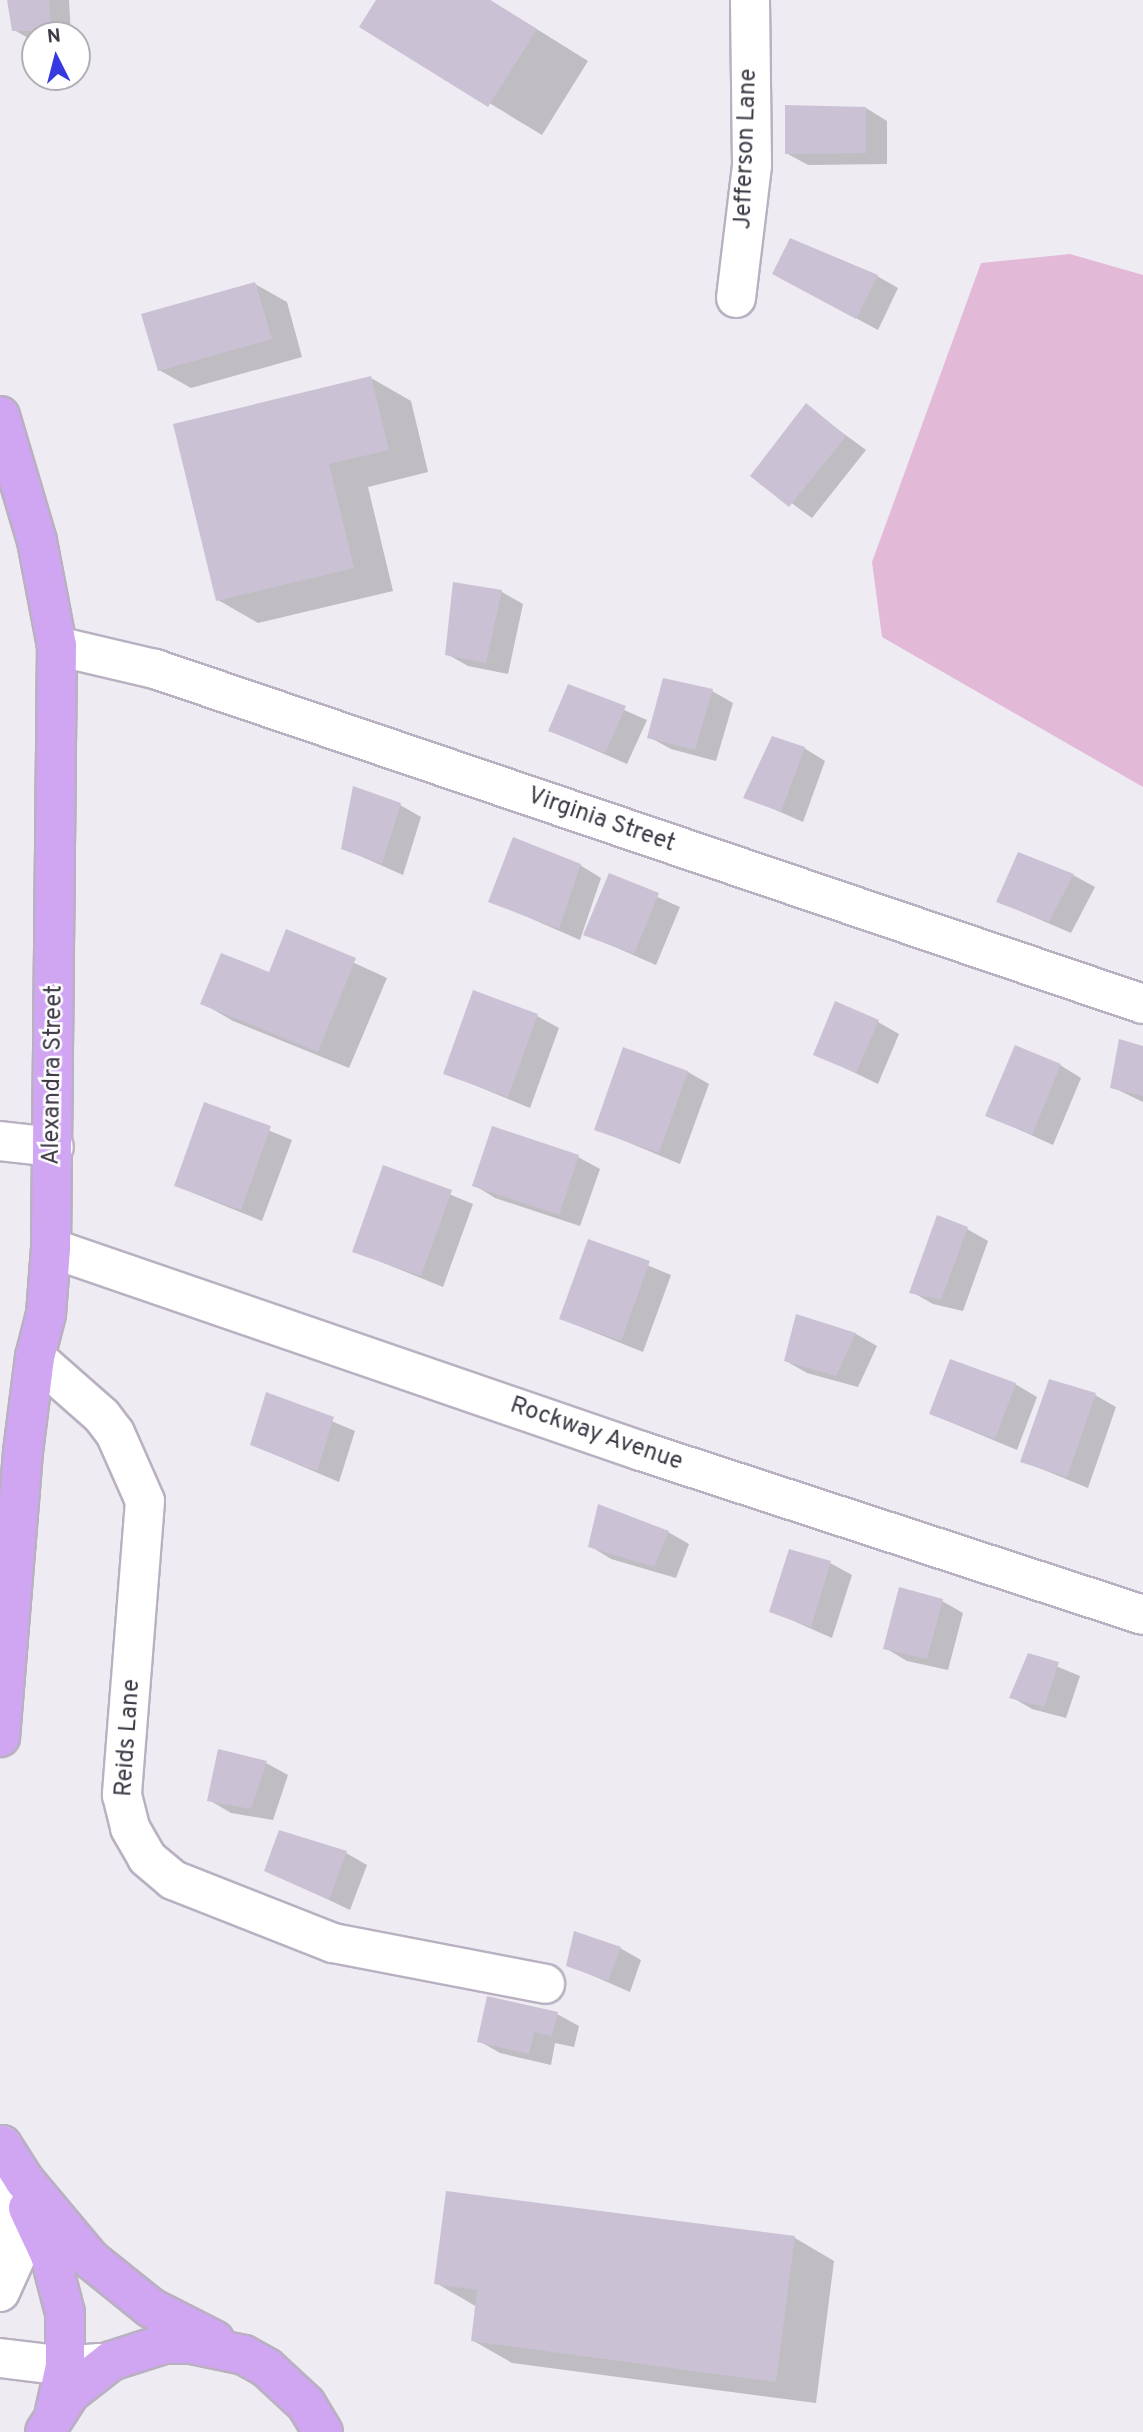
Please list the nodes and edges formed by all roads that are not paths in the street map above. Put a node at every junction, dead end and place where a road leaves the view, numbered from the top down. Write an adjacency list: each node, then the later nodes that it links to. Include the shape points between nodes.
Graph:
1 (750, 0): 2 (street, Jefferson Lane, via 752,164)
2 (736, 298)
3 (0, 416): 4 (main road, Alexandra Street, via 37,541)
4 (57, 646): 5 (street, Virginia Street, via 155,669); 7 (main road, Alexandra Street)
5 (1143, 1004)
6 (0, 1141): 7 (street)
7 (54, 1146): 8 (main road, Alexandra Street)
8 (51, 1248): 9 (main road, Alexandra Street, via 46,1314); 10 (street, Rockway Avenue, via 628,1447)
9 (35, 1357): 11 (main road, Alexandra Street); 12 (street, Reids Lane, via 115,1433 145,1502 122,1795 130,1828 147,1858 173,1880 333,1943)
10 (1143, 1615)
11 (0, 1737)
12 (545, 1984)
13 (1, 2142): 14 (street, via 18,2252); 15 (main road, via 62,2228 122,2288); 18 (main road, via 61,2286)
14 (0, 2292)
15 (244, 2355): 17 (main road, via 191,2344 164,2344); 20 (main road, via 288,2384)
16 (0, 2358): 18 (street)
17 (111, 2361): 18 (street); 19 (main road, via 70,2393)
18 (65, 2366): 19 (main road)
19 (50, 2423)
20 (323, 2432)

